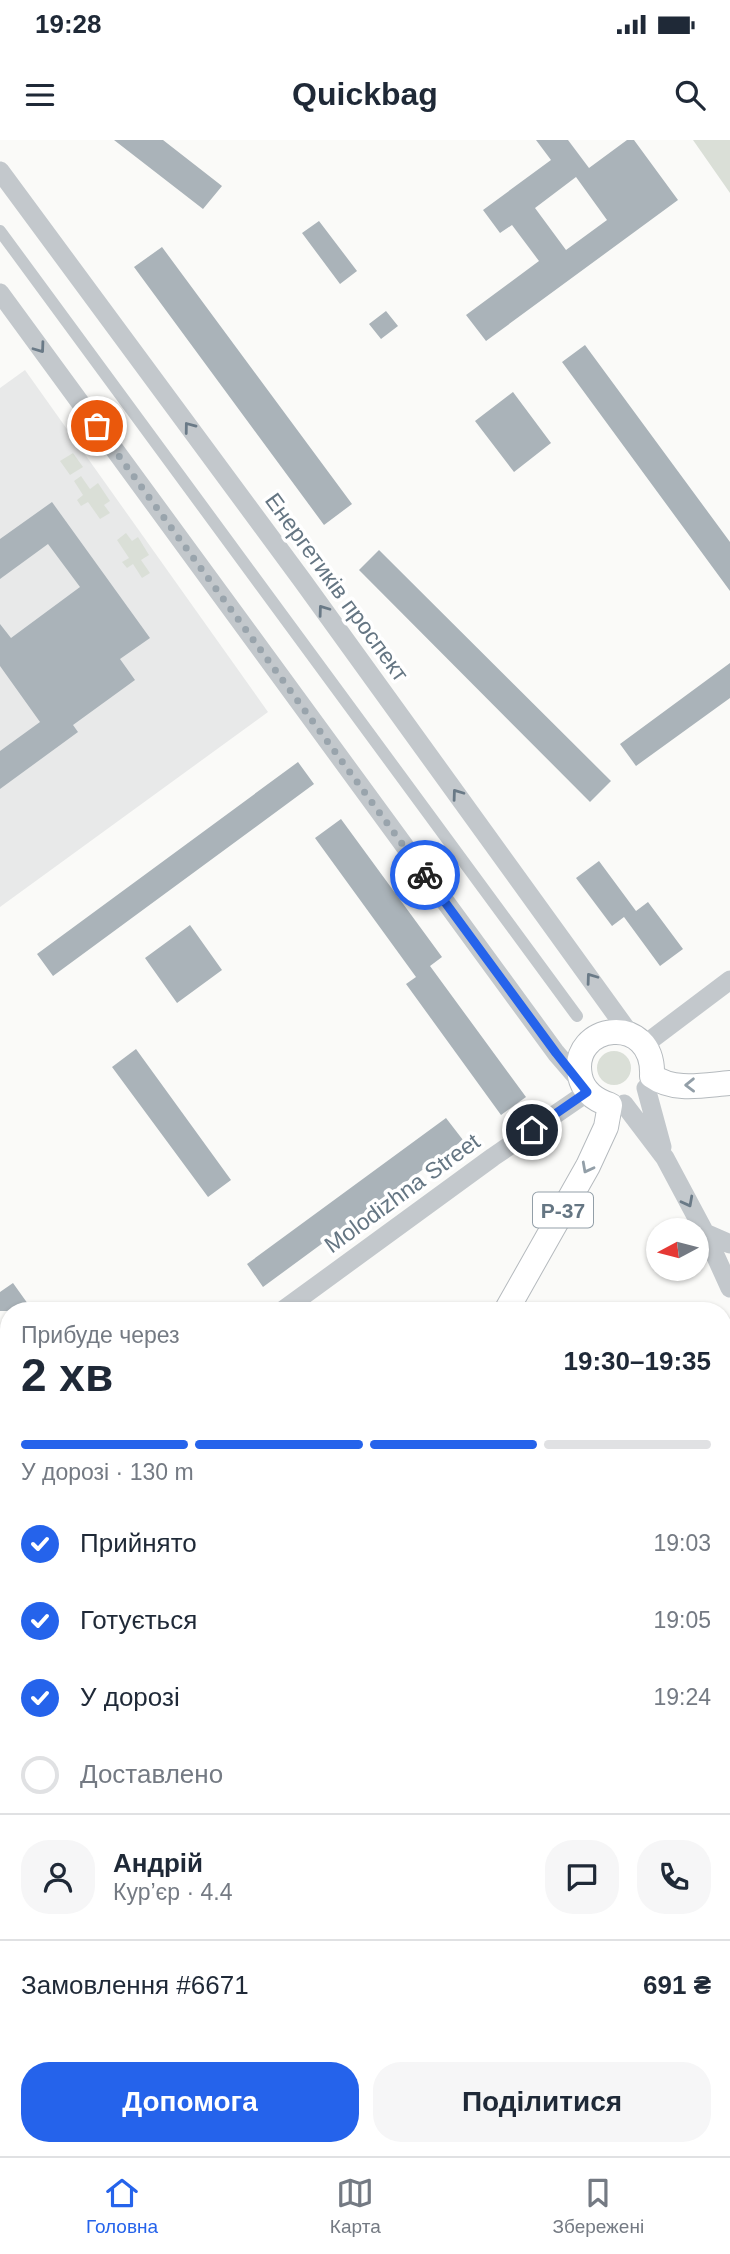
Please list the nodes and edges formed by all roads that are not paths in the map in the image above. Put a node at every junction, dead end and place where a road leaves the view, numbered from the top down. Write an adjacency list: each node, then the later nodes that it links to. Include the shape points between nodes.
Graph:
1 (0, 171): 6 (street, Енергетиків проспект, one-way to 1)
2 (0, 231): 5 (street)
3 (0, 293): 9 (street, one-way to 9)
4 (730, 981): 6 (street)
5 (576, 1016)
6 (637, 1039): 7 (main road, via 650,1054); 9 (main road, via 618,1031 594,1038 580,1057)
7 (649, 1082): 8 (main road, one-way to 7, via 673,1086); 10 (street, via 636,1098); 11 (street)
8 (730, 1083)
9 (584, 1087): 10 (main road, via 594,1098); 19 (street, Molodizhna Street)
10 (617, 1104): 11 (street); 20 (main road, Р-37, one-way to 20, via 588,1166)
11 (665, 1158): 12 (street, one-way to 12)
12 (697, 1218)
13 (709, 1235): 16 (street)
14 (709, 1240): 17 (street)
15 (709, 1242): 18 (street)
16 (730, 1244)
17 (730, 1275)
18 (730, 1288)
19 (294, 1302)
20 (511, 1302)

